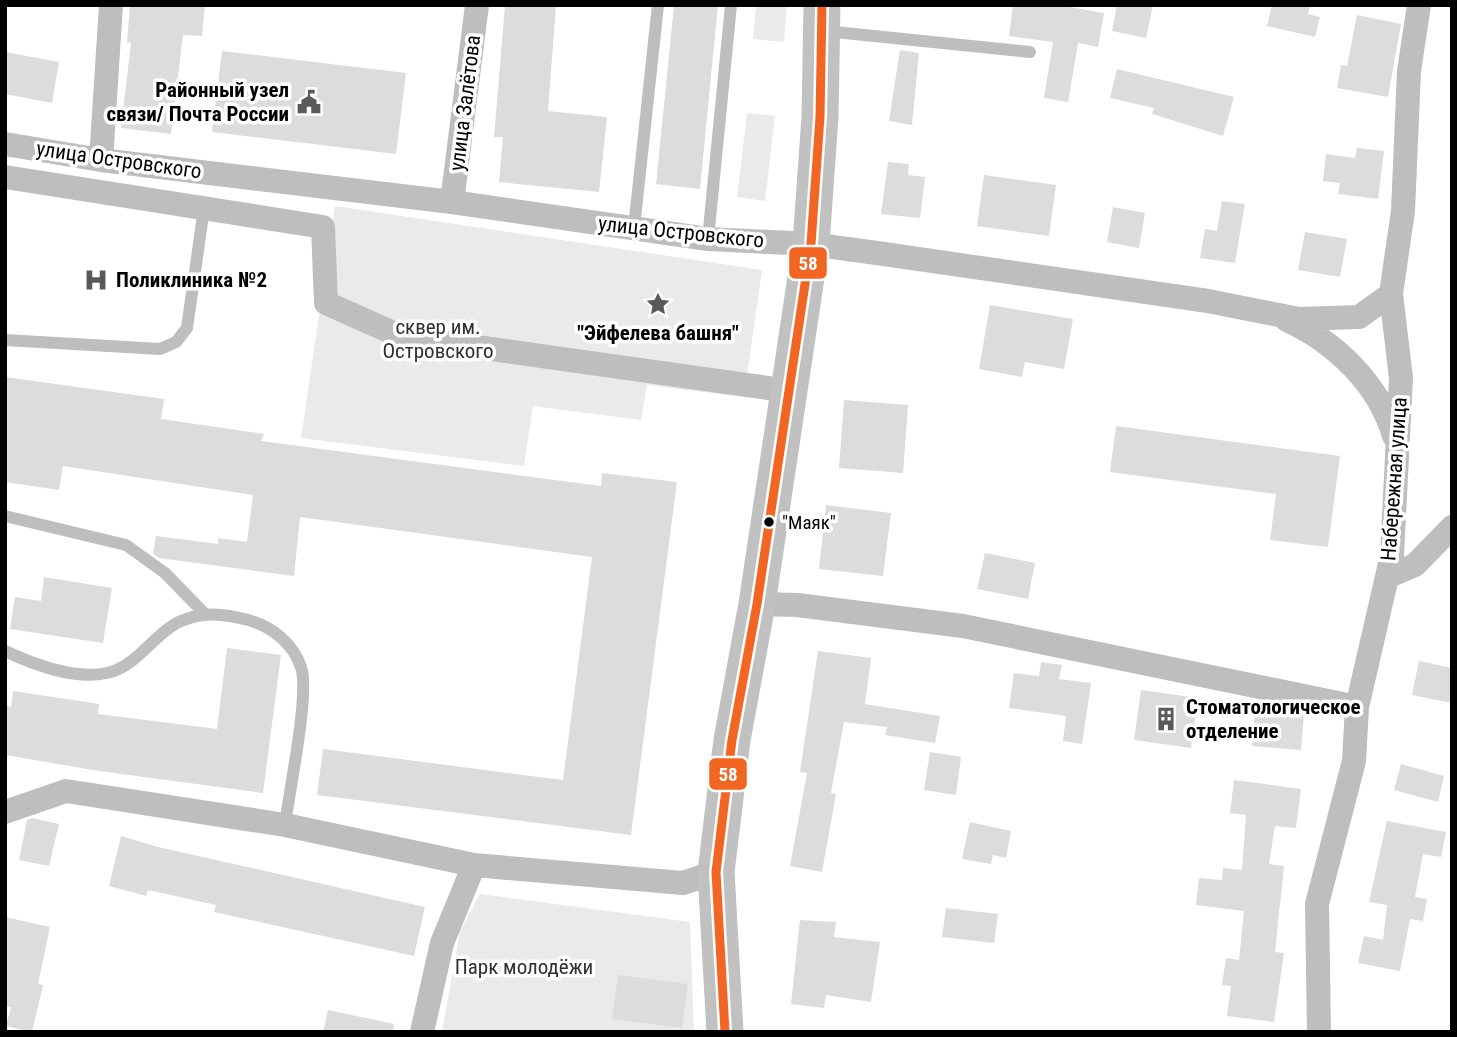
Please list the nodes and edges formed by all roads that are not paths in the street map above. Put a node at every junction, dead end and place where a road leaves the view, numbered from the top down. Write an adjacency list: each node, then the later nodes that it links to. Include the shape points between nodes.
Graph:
1 (111, 5): 9 (street)
2 (477, 5): 11 (street, улица Залётова)
3 (659, 5): 13 (lane)
4 (731, 5): 14 (lane)
5 (1419, 5): 16 (street, Набережная улица, via 1409,71 1403,211)
6 (821, 18): 7 (lane); 15 (main road)
7 (1030, 52)
8 (5, 144): 9 (street, улица Островского)
9 (102, 160): 11 (street, улица Островского)
10 (5, 177): 12 (street)
11 (452, 202): 13 (street, улица Островского)
12 (204, 208): 18 (lane, via 187,328 176,342 160,349); 19 (street, via 230,221 323,227 326,303 400,336)
13 (635, 228): 14 (street, улица Островского)
14 (708, 239): 15 (street, улица Островского)
15 (811, 244): 17 (street, улица Островского); 19 (main road)
16 (1391, 294): 17 (street, улица Островского, via 1359,317); 20 (street, Набережная улица, via 1401,378)
17 (1277, 315): 20 (street, via 1306,328 1370,383)
18 (5, 340)
19 (789, 391): 24 (main road)
20 (1398, 447): 23 (street, Набережная улица)
21 (5, 516): 25 (lane, via 125,545 165,573)
22 (1452, 527): 23 (street, via 1415,565)
23 (1387, 577): 27 (street, Набережная улица)
24 (757, 604): 27 (street, via 963,626); 31 (main road, via 732,740)
25 (204, 613): 26 (lane, via 179,622 109,673 72,674); 29 (lane, via 257,622 283,638 302,668 303,695)
26 (5, 651)
27 (1357, 708): 34 (street, Набережная улица, via 1354,761 1317,904)
28 (6, 813): 29 (street, via 66,791)
29 (285, 825): 30 (street)
30 (474, 865): 31 (street, via 683,883); 32 (street, via 442,943)
31 (716, 872): 33 (main road)
32 (422, 1032)
33 (725, 1032)
34 (1319, 1032)

